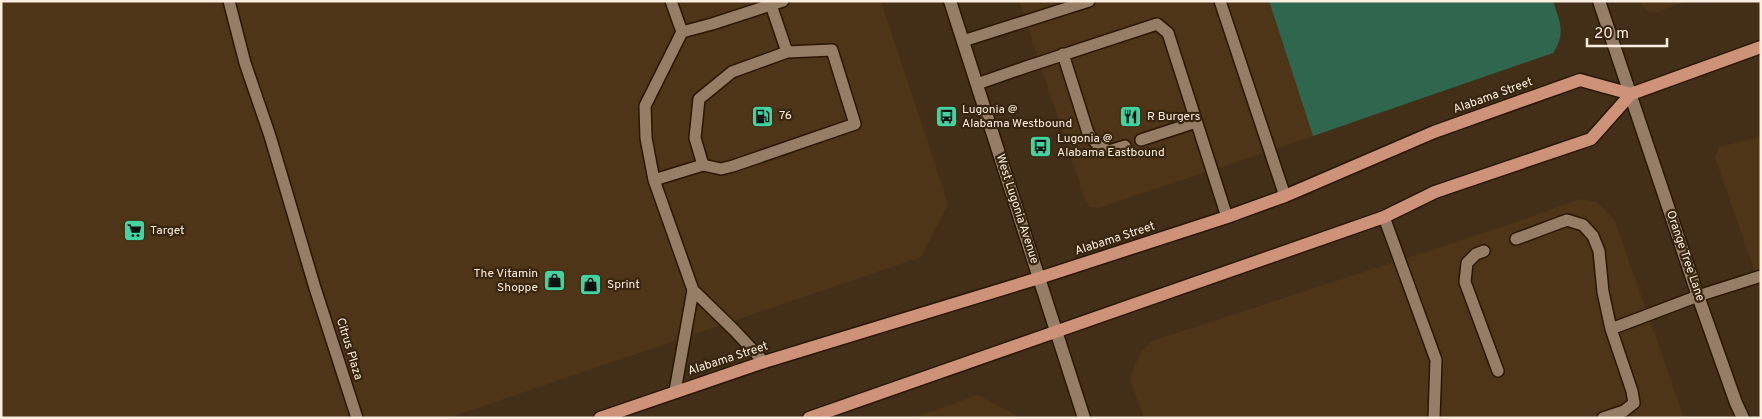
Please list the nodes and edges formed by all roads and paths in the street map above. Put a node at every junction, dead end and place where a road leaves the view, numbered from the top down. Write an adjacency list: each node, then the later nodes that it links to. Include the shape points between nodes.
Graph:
1 (229, 1): 35 (lane, Citrus Plaza, via 245,63)
2 (671, 1): 9 (lane)
3 (783, 1): 8 (lane)
4 (950, 1): 10 (street, West Lugonia Avenue)
5 (1089, 1): 10 (lane)
6 (1220, 1): 21 (lane)
7 (1599, 1): 15 (street, Orange Tree Lane)
8 (771, 6): 9 (lane); 12 (lane)
9 (682, 32): 20 (lane, via 645,106 646,138)
10 (963, 41): 14 (street, West Lugonia Avenue)
11 (1761, 47): 15 (main road)
12 (787, 52): 19 (lane, via 732,72 699,99 695,138); 19 (lane, via 832,50 855,124 733,166 721,169)
13 (1063, 54): 14 (lane); 16 (lane, via 1157,24 1168,33); 18 (lane, via 1093,141 1109,151)
14 (977, 84): 27 (street, West Lugonia Avenue)
15 (1631, 94): 21 (main road, Alabama Street, via 1580,80 1434,132); 23 (main road, via 1591,139 1435,192); 29 (street, Orange Tree Lane)
16 (1196, 122): 17 (lane); 22 (lane)
17 (1141, 140)
18 (1125, 146)
19 (703, 165): 20 (lane)
20 (654, 180): 28 (lane)
21 (1285, 196): 22 (main road, Alabama Street)
22 (1227, 217): 27 (main road, Alabama Street)
23 (1384, 218): 31 (main road); 39 (lane, via 1436,360)
24 (1516, 239): 30 (lane, via 1567,220 1584,225 1599,251)
25 (1484, 251): 33 (lane, via 1467,263 1465,282)
26 (1761, 276): 29 (lane)
27 (1039, 278): 31 (street, West Lugonia Avenue); 32 (main road, Alabama Street)
28 (693, 290): 32 (lane); 34 (lane)
29 (1698, 296): 30 (lane); 41 (street, Orange Tree Lane)
30 (1611, 329): 40 (lane, via 1634,404)
31 (1055, 332): 37 (main road); 38 (street, West Lugonia Avenue)
32 (764, 362): 34 (main road, Alabama Street)
33 (1498, 371)
34 (675, 391): 36 (main road, Alabama Street)
35 (357, 418)
36 (600, 418)
37 (809, 418)
38 (1084, 418)
39 (1434, 418)
40 (1603, 418)
41 (1742, 418)

